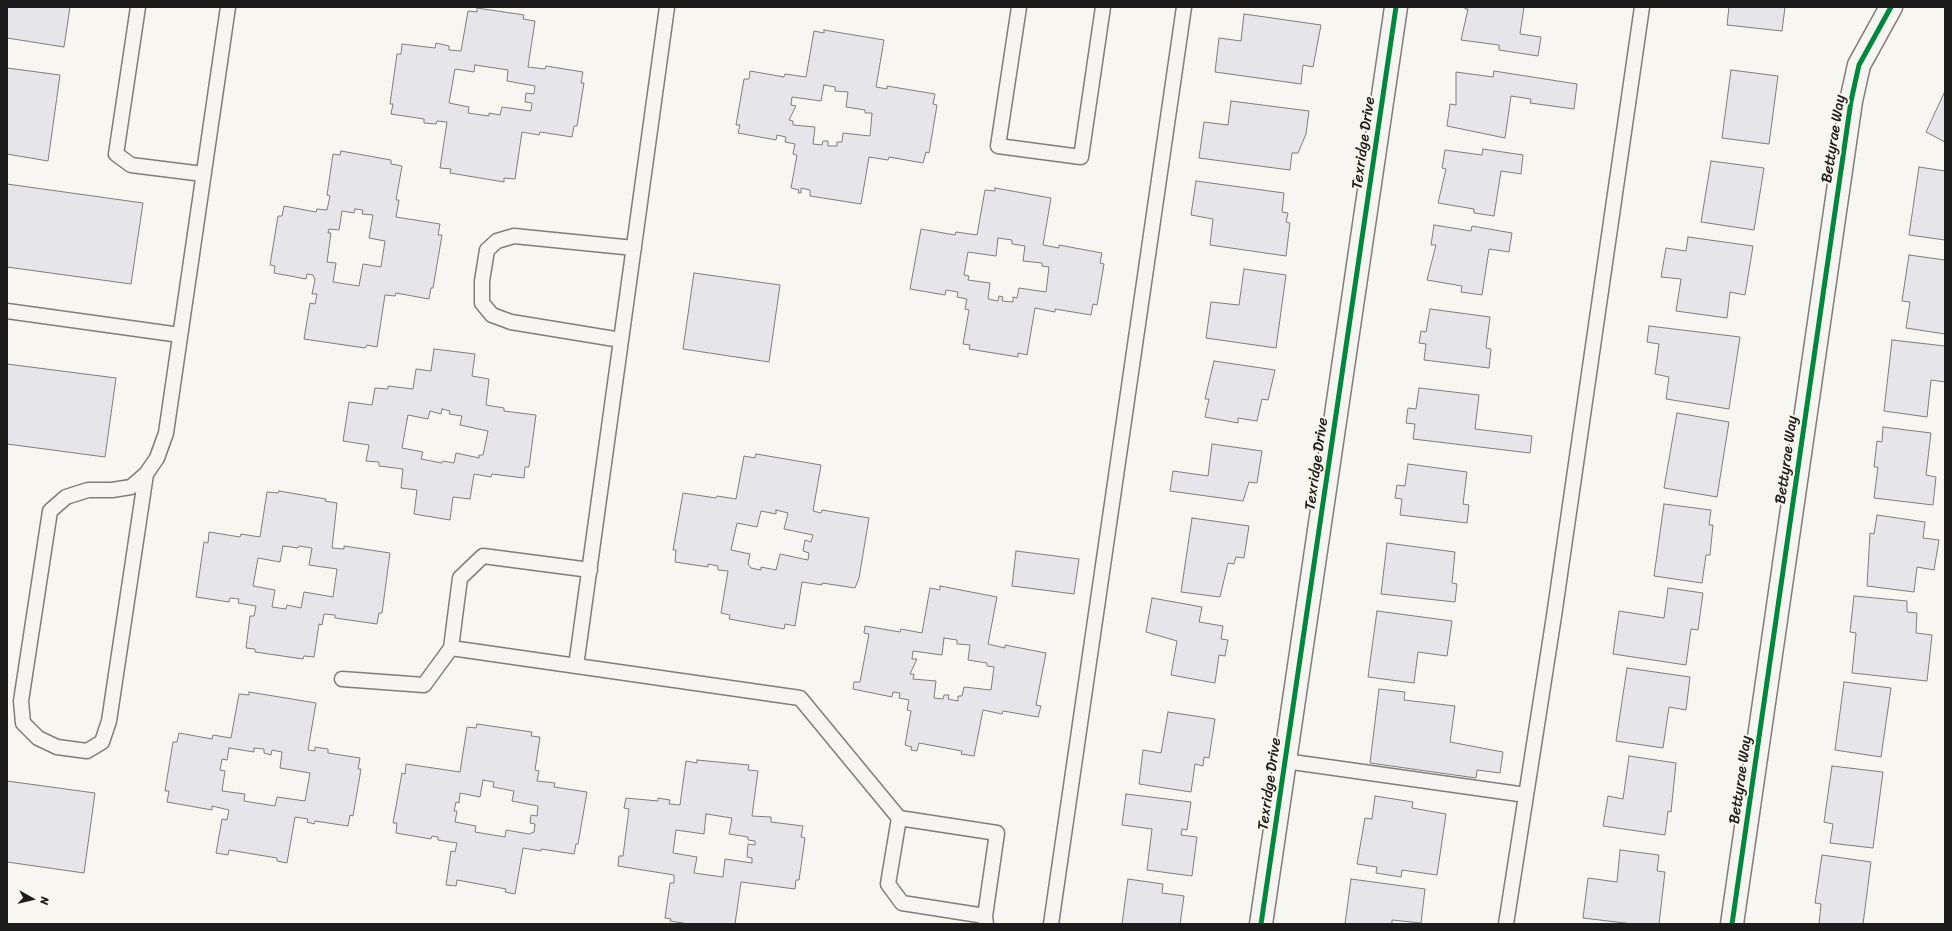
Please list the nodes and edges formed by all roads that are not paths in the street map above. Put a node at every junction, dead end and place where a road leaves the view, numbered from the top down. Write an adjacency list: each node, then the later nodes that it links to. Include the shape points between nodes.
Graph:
1 (138, 7): 10 (lane, via 116,154 131,165)
2 (228, 7): 10 (lane)
3 (667, 7): 11 (lane)
4 (1019, 7): 5 (lane, via 998,146 1081,157)
5 (1103, 7)
6 (1184, 7): 24 (lane)
7 (1396, 7): 20 (street, Texridge Drive)
8 (1642, 7): 21 (lane)
9 (1891, 7): 27 (street, Bettyrae Way, via 1859,65 1851,101)
10 (204, 174): 13 (lane)
11 (634, 248): 14 (lane); 14 (lane, via 514,236 497,241 487,250 482,281 482,303 492,315 512,322)
12 (7, 311): 13 (lane)
13 (180, 335): 15 (lane, via 166,433 157,458)
14 (621, 340): 16 (lane)
15 (146, 474): 15 (lane, via 109,721 102,742 87,751 57,747 38,738 23,723 21,701 50,511 66,497 88,490 131,487)
16 (590, 570): 17 (lane, via 483,556 460,578); 18 (lane)
17 (452, 648): 18 (lane); 19 (lane, via 424,685)
18 (576, 666): 22 (lane, via 800,698)
19 (342, 679)
20 (1285, 761): 21 (lane); 25 (street, Texridge Drive)
21 (1526, 795): 26 (lane)
22 (899, 818): 23 (lane, via 888,884 902,903); 23 (lane, via 997,833)
23 (986, 920)
24 (1051, 924)
25 (1261, 924)
26 (1506, 924)
27 (1732, 924)

